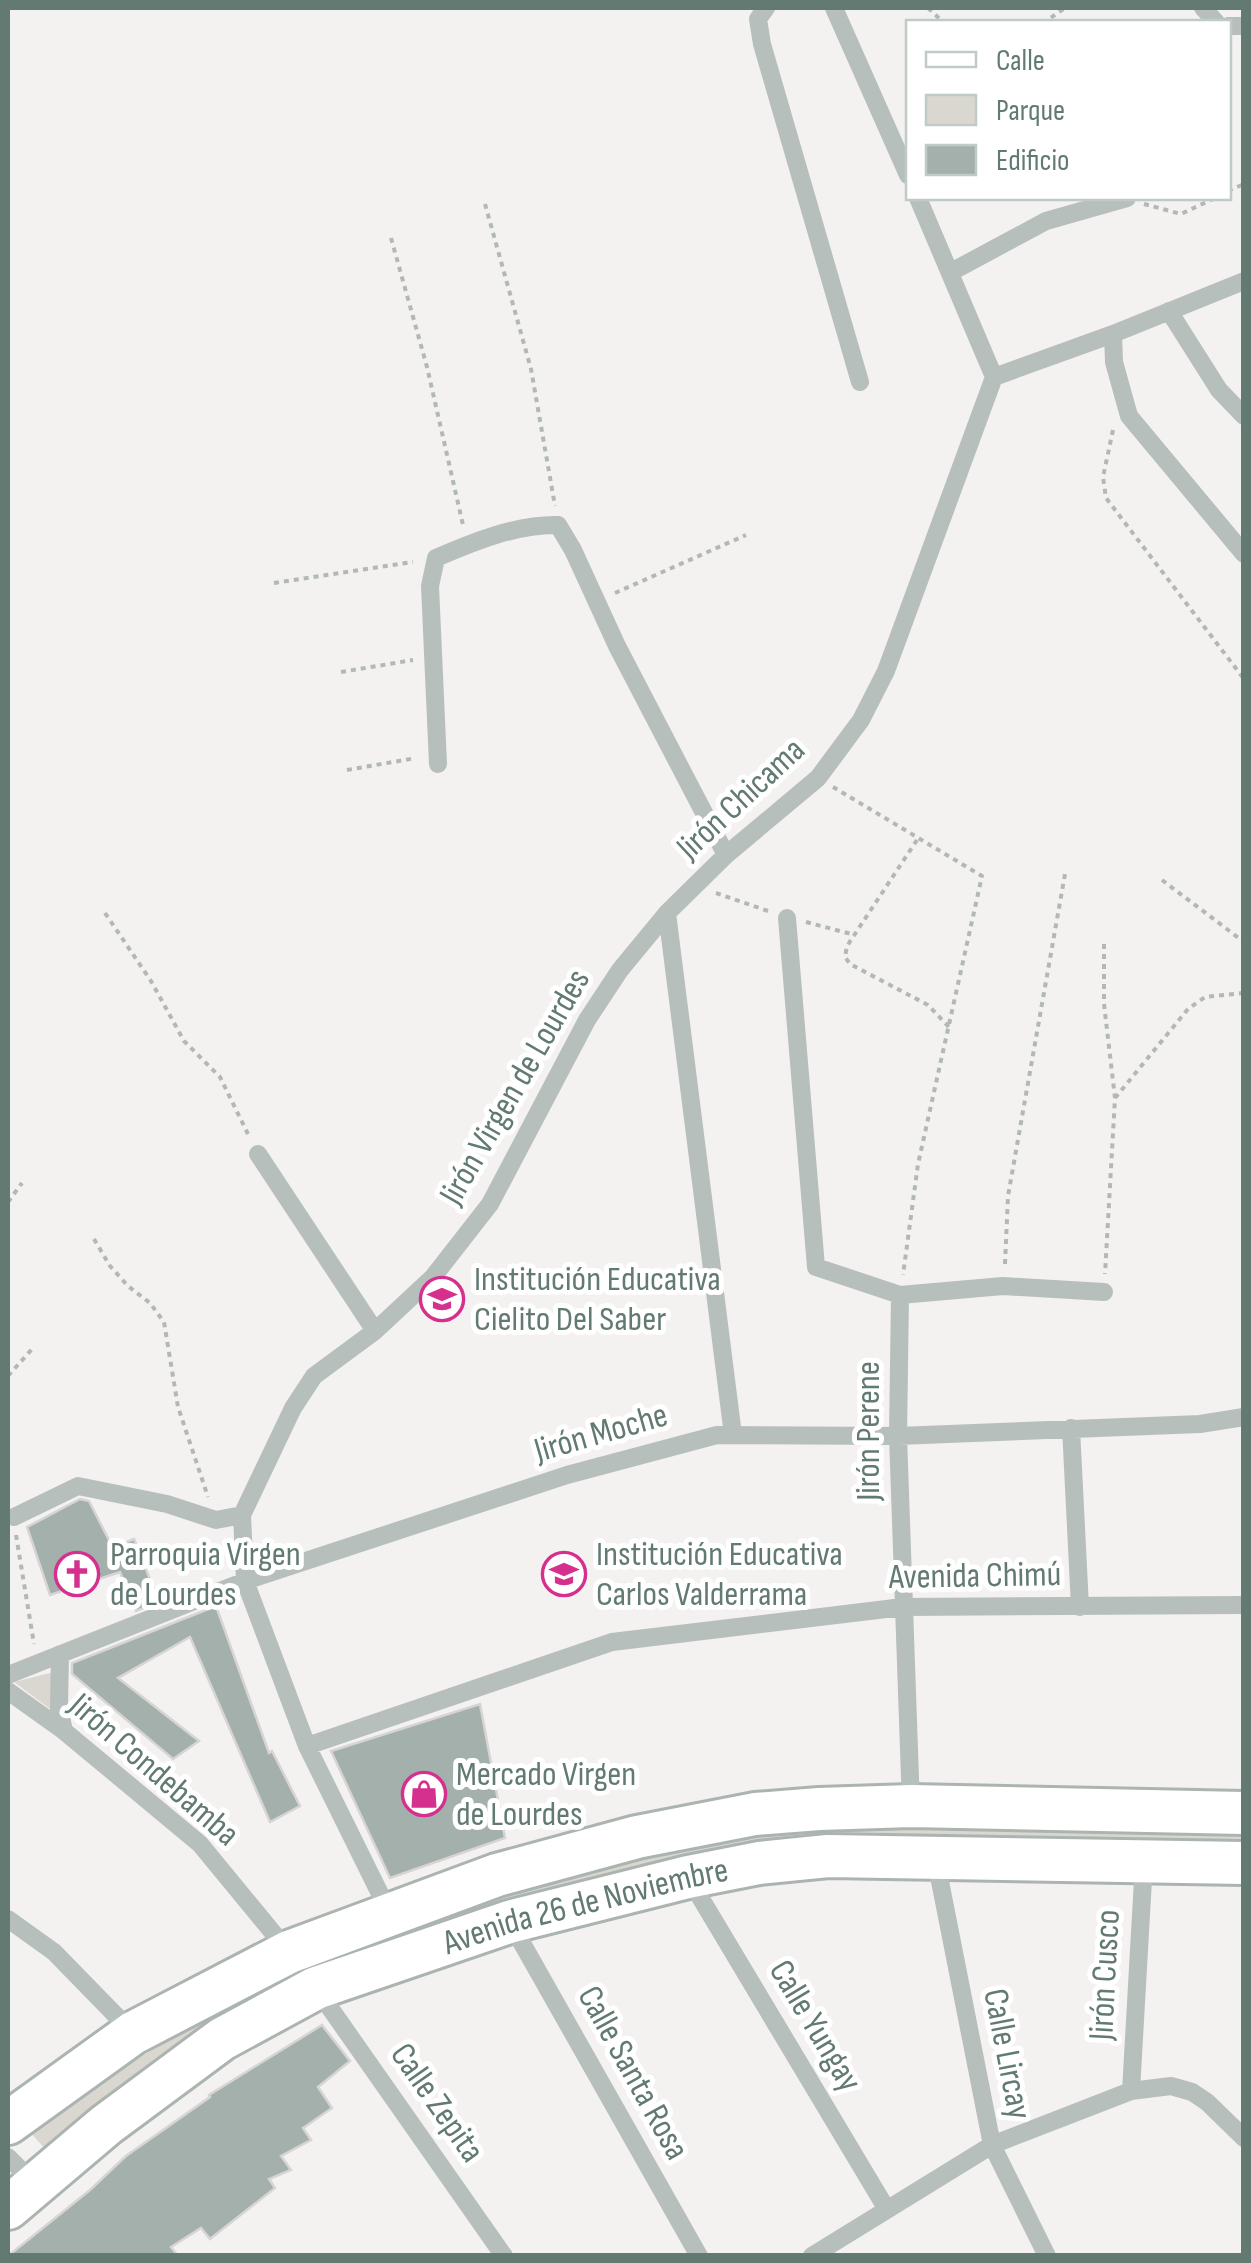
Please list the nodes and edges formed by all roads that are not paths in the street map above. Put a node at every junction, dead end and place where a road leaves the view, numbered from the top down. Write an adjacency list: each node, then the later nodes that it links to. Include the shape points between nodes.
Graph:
1 (766, 8): 11 (street, via 758,18 762,44)
2 (834, 8): 3 (street)
3 (906, 171)
4 (919, 200): 6 (street)
5 (1118, 200): 6 (street, via 1046,220)
6 (951, 272): 10 (street)
7 (1244, 281): 8 (street)
8 (1169, 311): 9 (street); 12 (street, via 1219,390)
9 (1113, 334): 10 (street); 13 (street, via 1129,416)
10 (994, 377): 15 (street, Jirón Chicama, via 862,720 818,778)
11 (860, 382)
12 (1244, 416)
13 (1244, 554)
14 (438, 759): 15 (street, via 430,586 436,558 540,525 558,526)
15 (726, 854): 16 (street, Jirón Chicama)
16 (667, 913): 21 (street, Jirón Virgen de Lourdes, via 587,1020 490,1204 434,1277); 24 (street)
17 (787, 918): 20 (street, via 816,1266)
18 (258, 1154): 21 (street)
19 (1104, 1292): 20 (street, via 1003,1286)
20 (900, 1294): 25 (street, Jirón Perene)
21 (375, 1331): 26 (street, Jirón Virgen de Lourdes, via 314,1376)
22 (1244, 1417): 23 (street, Jirón Moche)
23 (1070, 1428): 25 (street, Jirón Moche); 31 (street)
24 (732, 1435): 25 (street, Jirón Moche); 28 (street, Jirón Moche, via 567,1475)
25 (898, 1436): 30 (street, Jirón Perene)
26 (242, 1515): 27 (street, via 216,1520 78,1486); 28 (street, Jirón Virgen de Lourdes)
27 (14, 1517)
28 (245, 1581): 32 (street, Jirón Moche); 36 (street, Jirón Virgen de Lourdes)
29 (1244, 1605): 31 (street, Avenida Chimú)
30 (903, 1606): 31 (street, Avenida Chimú); 36 (street, Avenida Chimú, via 612,1642); 37 (street, Jirón Perene)
31 (1080, 1607)
32 (60, 1654): 33 (street, Jirón Moche); 35 (street)
33 (8, 1675)
34 (8, 1691): 35 (street, Jirón Condebamba)
35 (64, 1731): 46 (street, Jirón Condebamba, via 200,1844)
36 (307, 1746): 43 (street, Jirón Virgen de Lourdes)
37 (911, 1806): 38 (main road, Avenida 26 de Noviembre); 43 (main road, Avenida 26 de Noviembre, via 755,1814 637,1838)
38 (1244, 1814)
39 (935, 1856): 40 (main road, Avenida 26 de Noviembre); 42 (main road, Avenida 26 de Noviembre, via 828,1856); 52 (street, Calle Lircay)
40 (1144, 1862): 41 (main road, Avenida 26 de Noviembre); 49 (street, Jirón Cusco)
41 (1244, 1863)
42 (688, 1877): 45 (main road, Avenida 26 de Noviembre); 54 (street, Calle Yungay)
43 (390, 1914): 46 (main road, Avenida 26 de Noviembre)
44 (8, 1919): 48 (street, via 54,1952)
45 (510, 1922): 47 (main road, Avenida 26 de Noviembre); 56 (street, Calle Santa Rosa)
46 (289, 1952): 48 (main road, Avenida 26 de Noviembre)
47 (316, 1988): 53 (main road, Avenida 26 de Noviembre, via 222,2039); 55 (street, Calle Zepita)
48 (133, 2033): 50 (main road, Avenida 26 de Noviembre)
49 (1131, 2091): 51 (street, via 1171,2086 1192,2092); 52 (street)
50 (8, 2123)
51 (1244, 2138)
52 (992, 2144): 54 (street); 58 (street, Calle Lircay)
53 (16, 2183)
54 (886, 2208): 57 (street)
55 (504, 2256)
56 (699, 2256)
57 (812, 2256)
58 (1047, 2256)

